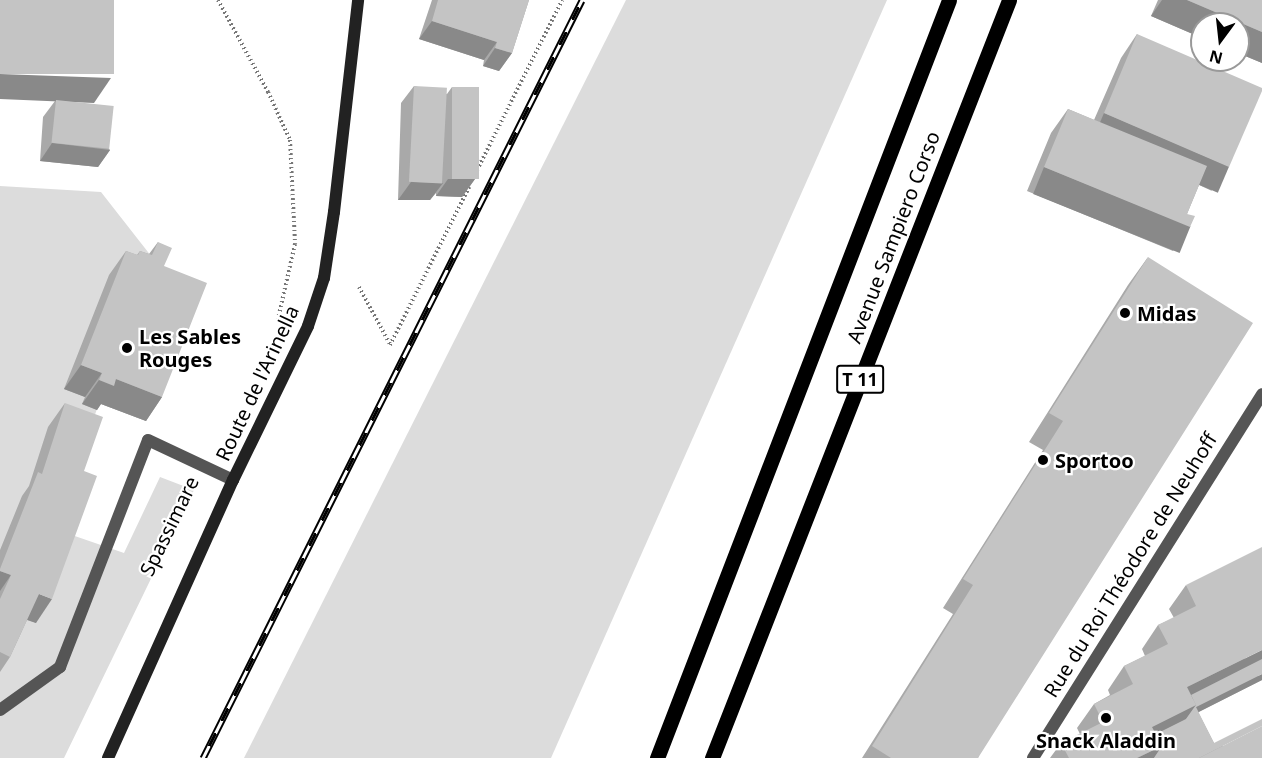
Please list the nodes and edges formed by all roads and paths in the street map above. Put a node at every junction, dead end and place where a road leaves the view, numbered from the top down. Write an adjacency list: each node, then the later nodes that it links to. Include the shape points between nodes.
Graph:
1 (218, 0): 7 (path, via 290,140 295,243)
2 (358, 0): 9 (street, Route de l'Arinella, via 324,278 308,326)
3 (562, 0): 6 (path, via 390,345)
4 (949, 0): 12 (main road, Avenue Sampiero Corso / T 11)
5 (1009, 0): 13 (main road, Avenue Sampiero Corso / T 11)
6 (359, 286)
7 (278, 321)
8 (1262, 394): 14 (street, Rue du Roi Théodore de Neuhoff)
9 (233, 480): 10 (street, via 148,441 60,667); 11 (street, Route de l'Arinella)
10 (0, 710)
11 (108, 758)
12 (657, 758)
13 (712, 758)
14 (1032, 758)

